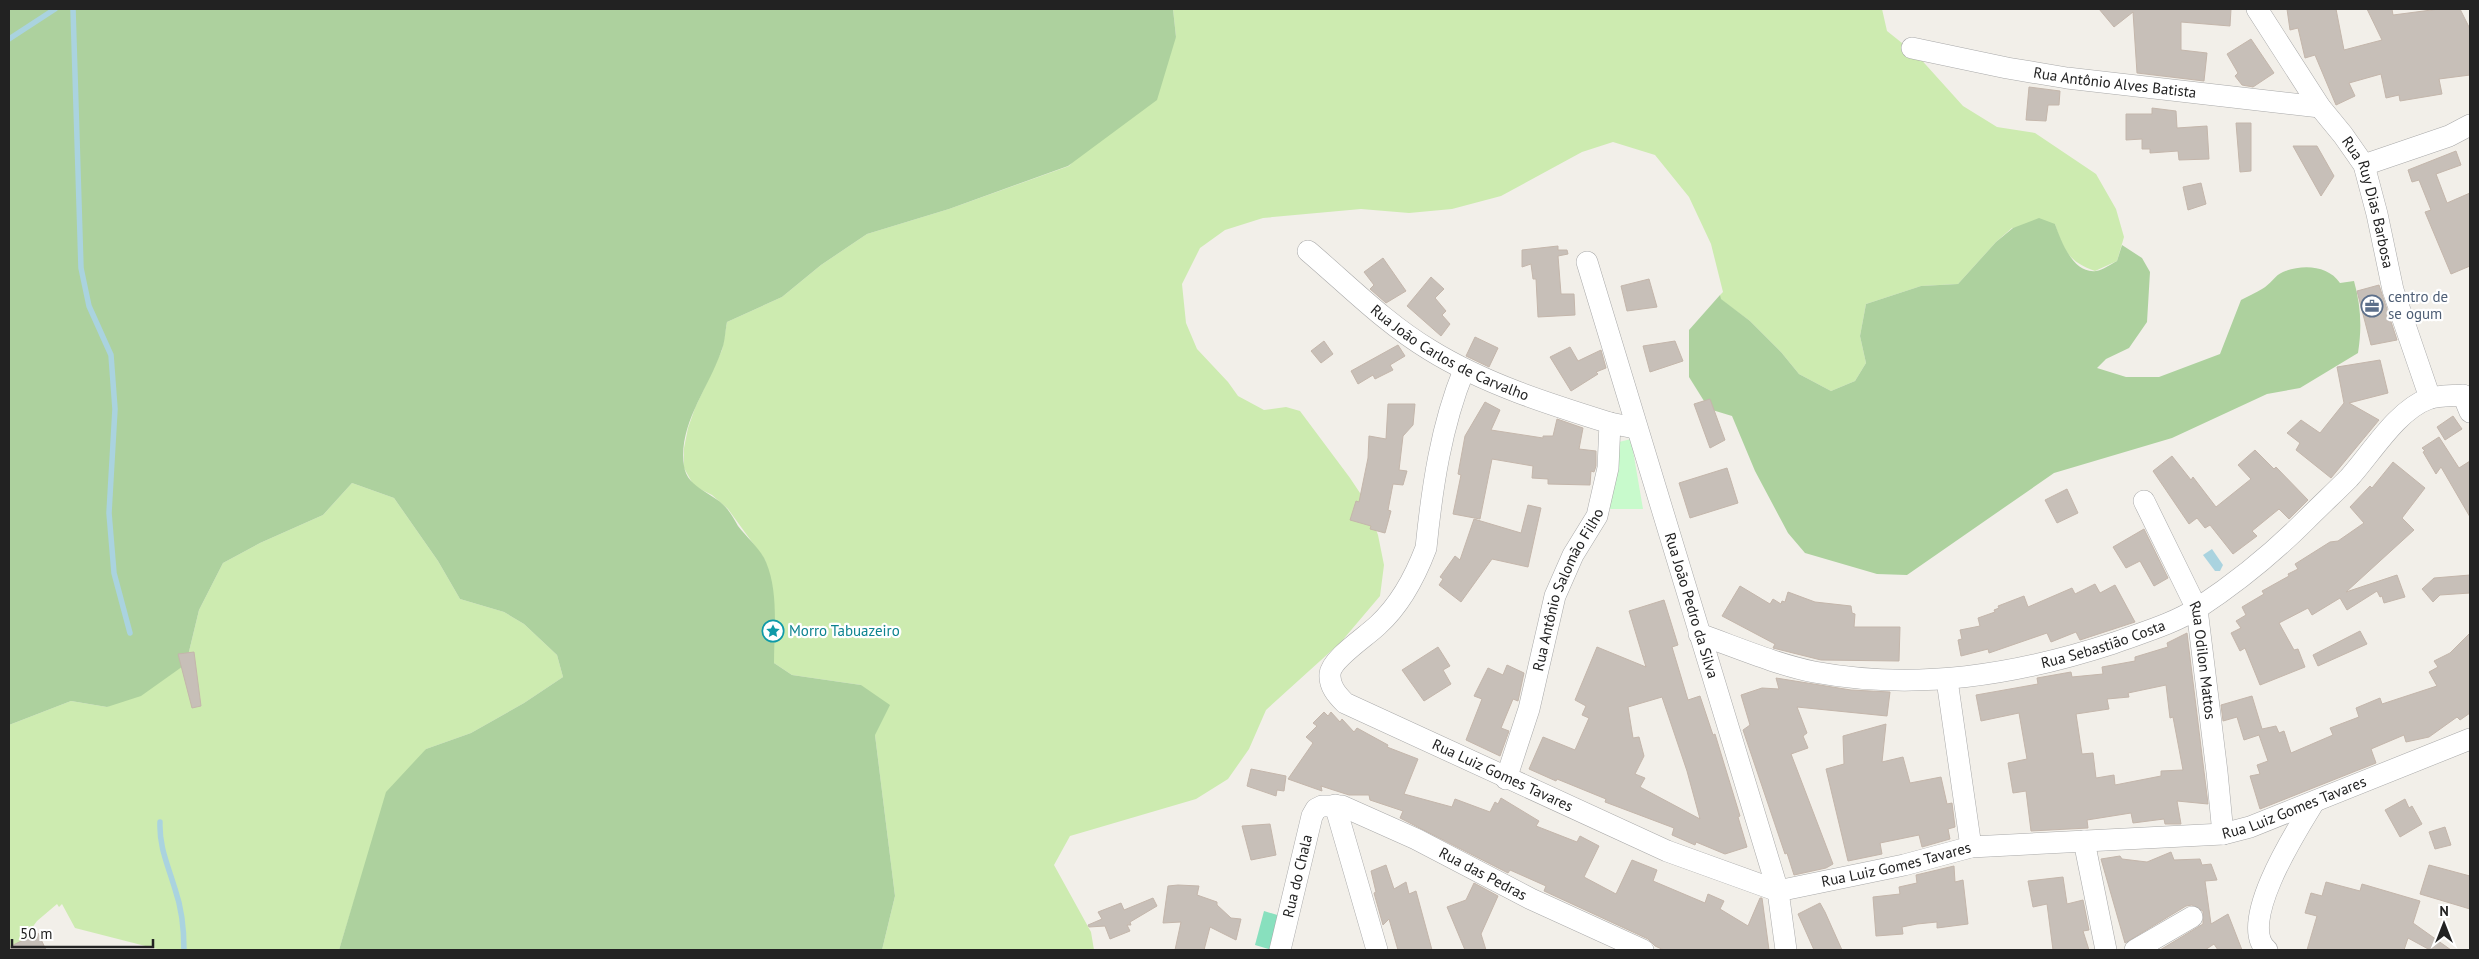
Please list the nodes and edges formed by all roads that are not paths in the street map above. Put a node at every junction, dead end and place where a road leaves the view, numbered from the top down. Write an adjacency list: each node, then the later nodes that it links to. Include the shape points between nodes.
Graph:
1 (2257, 9): 3 (street, Rua Ruy Dias Barbosa)
2 (1912, 48): 3 (street, Rua Antônio Alves Batista, via 2067,78)
3 (2320, 107): 5 (street, Rua Ruy Dias Barbosa)
4 (2470, 125): 5 (street, via 2440,140)
5 (2364, 165): 9 (street, Rua Ruy Dias Barbosa, via 2393,290)
6 (1308, 251): 8 (street, Rua João Carlos de Carvalho, via 1397,328)
7 (1587, 262): 12 (street, Rua João Pedro da Silva)
8 (1464, 370): 11 (street, Rua João Carlos de Carvalho, via 1544,402); 18 (street, Rua Luiz Gomes Tavares, via 1447,421 1426,548 1420,565 1396,606 1336,661 1330,672 1333,689 1345,703)
9 (2430, 398): 10 (street); 14 (street, Rua Sebastião Costa, via 2399,419 2299,528)
10 (2468, 401)
11 (1610, 423): 12 (street); 18 (street, Rua Antônio Salomão Filho, via 1604,491 1597,516 1573,555 1555,596 1529,709)
12 (1635, 428): 15 (street, Rua João Pedro da Silva)
13 (2144, 501): 14 (street, Rua Odilon Mattos)
14 (2197, 609): 16 (street, Rua Sebastião Costa, via 2081,654); 21 (street, Rua Odilon Mattos)
15 (1699, 634): 16 (street, Rua Sebastião Costa, via 1813,672 1877,679); 24 (street, Rua João Pedro da Silva)
16 (1947, 680): 23 (street)
17 (2470, 740): 19 (street, Rua Luiz Gomes Tavares)
18 (1506, 779): 24 (street, Rua Luiz Gomes Tavares, via 1667,851)
19 (2314, 802): 21 (street, Rua Luiz Gomes Tavares); 32 (street, via 2277,863 2268,886 2258,934)
20 (1328, 805): 26 (street, Rua do Chala, via 1316,809 1312,816); 27 (street); 28 (street, Rua das Pedras, via 1416,839 1531,899)
21 (2223, 834): 22 (street, Rua Luiz Gomes Tavares)
22 (2084, 841): 23 (street, Rua Luiz Gomes Tavares); 30 (street)
23 (1971, 847): 24 (street, Rua Luiz Gomes Tavares, via 1904,865)
24 (1778, 891): 29 (street, Rua João Pedro da Silva)
25 (2192, 917): 31 (street)
26 (1280, 950)
27 (1377, 950)
28 (1643, 950)
29 (1786, 950)
30 (2106, 950)
31 (2135, 950)
32 (2267, 950)

